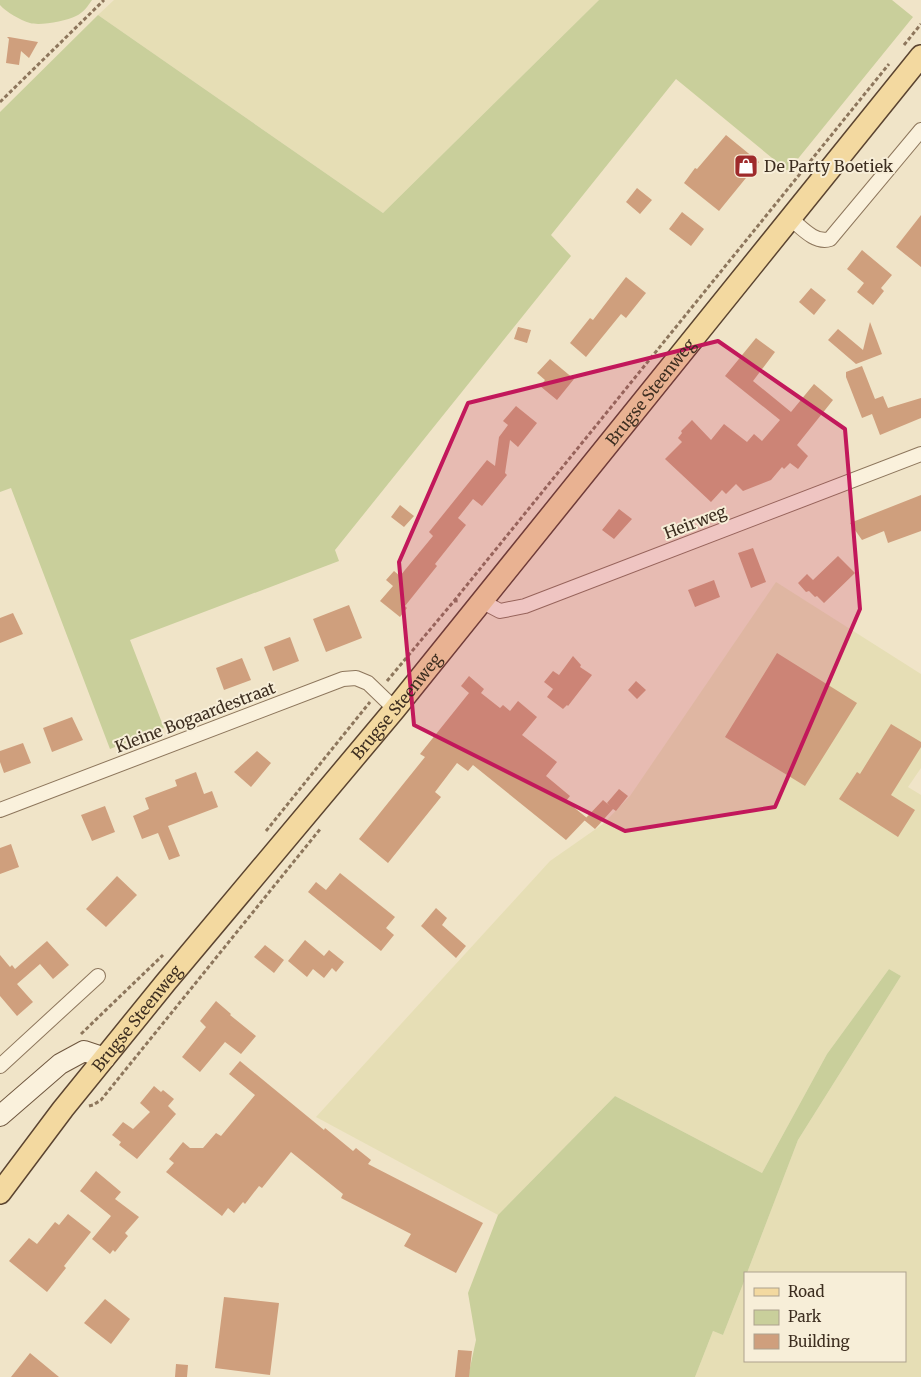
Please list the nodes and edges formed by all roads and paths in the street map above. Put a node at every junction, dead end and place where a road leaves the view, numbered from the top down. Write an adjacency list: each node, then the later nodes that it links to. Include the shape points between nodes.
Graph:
1 (104, 0): 5 (path)
2 (921, 24): 3 (path)
3 (912, 52): 7 (main road, Brugse Steenweg)
4 (890, 63): 9 (path)
5 (0, 102)
6 (921, 130): 7 (street, via 830,239 817,239)
7 (790, 218): 10 (main road, Brugse Steenweg)
8 (921, 454): 10 (street, Heirweg, via 526,606 500,611)
9 (454, 601): 10 (path); 11 (path)
10 (481, 601): 12 (main road, Brugse Steenweg)
11 (378, 692): 12 (street, Kleine Bogaardestraat); 13 (street, Kleine Bogaardestraat, via 356,678 344,678); 15 (path)
12 (395, 709): 19 (main road, Brugse Steenweg)
13 (0, 810)
14 (327, 822): 21 (path, via 101,1100 93,1105)
15 (263, 836)
16 (164, 954): 18 (path)
17 (98, 976): 20 (street)
18 (79, 1036)
19 (105, 1058): 21 (main road, Brugse Steenweg); 22 (main road, via 84,1051 60,1064)
20 (0, 1066)
21 (64, 1109): 23 (main road, Brugse Steenweg)
22 (0, 1116)
23 (0, 1193)

